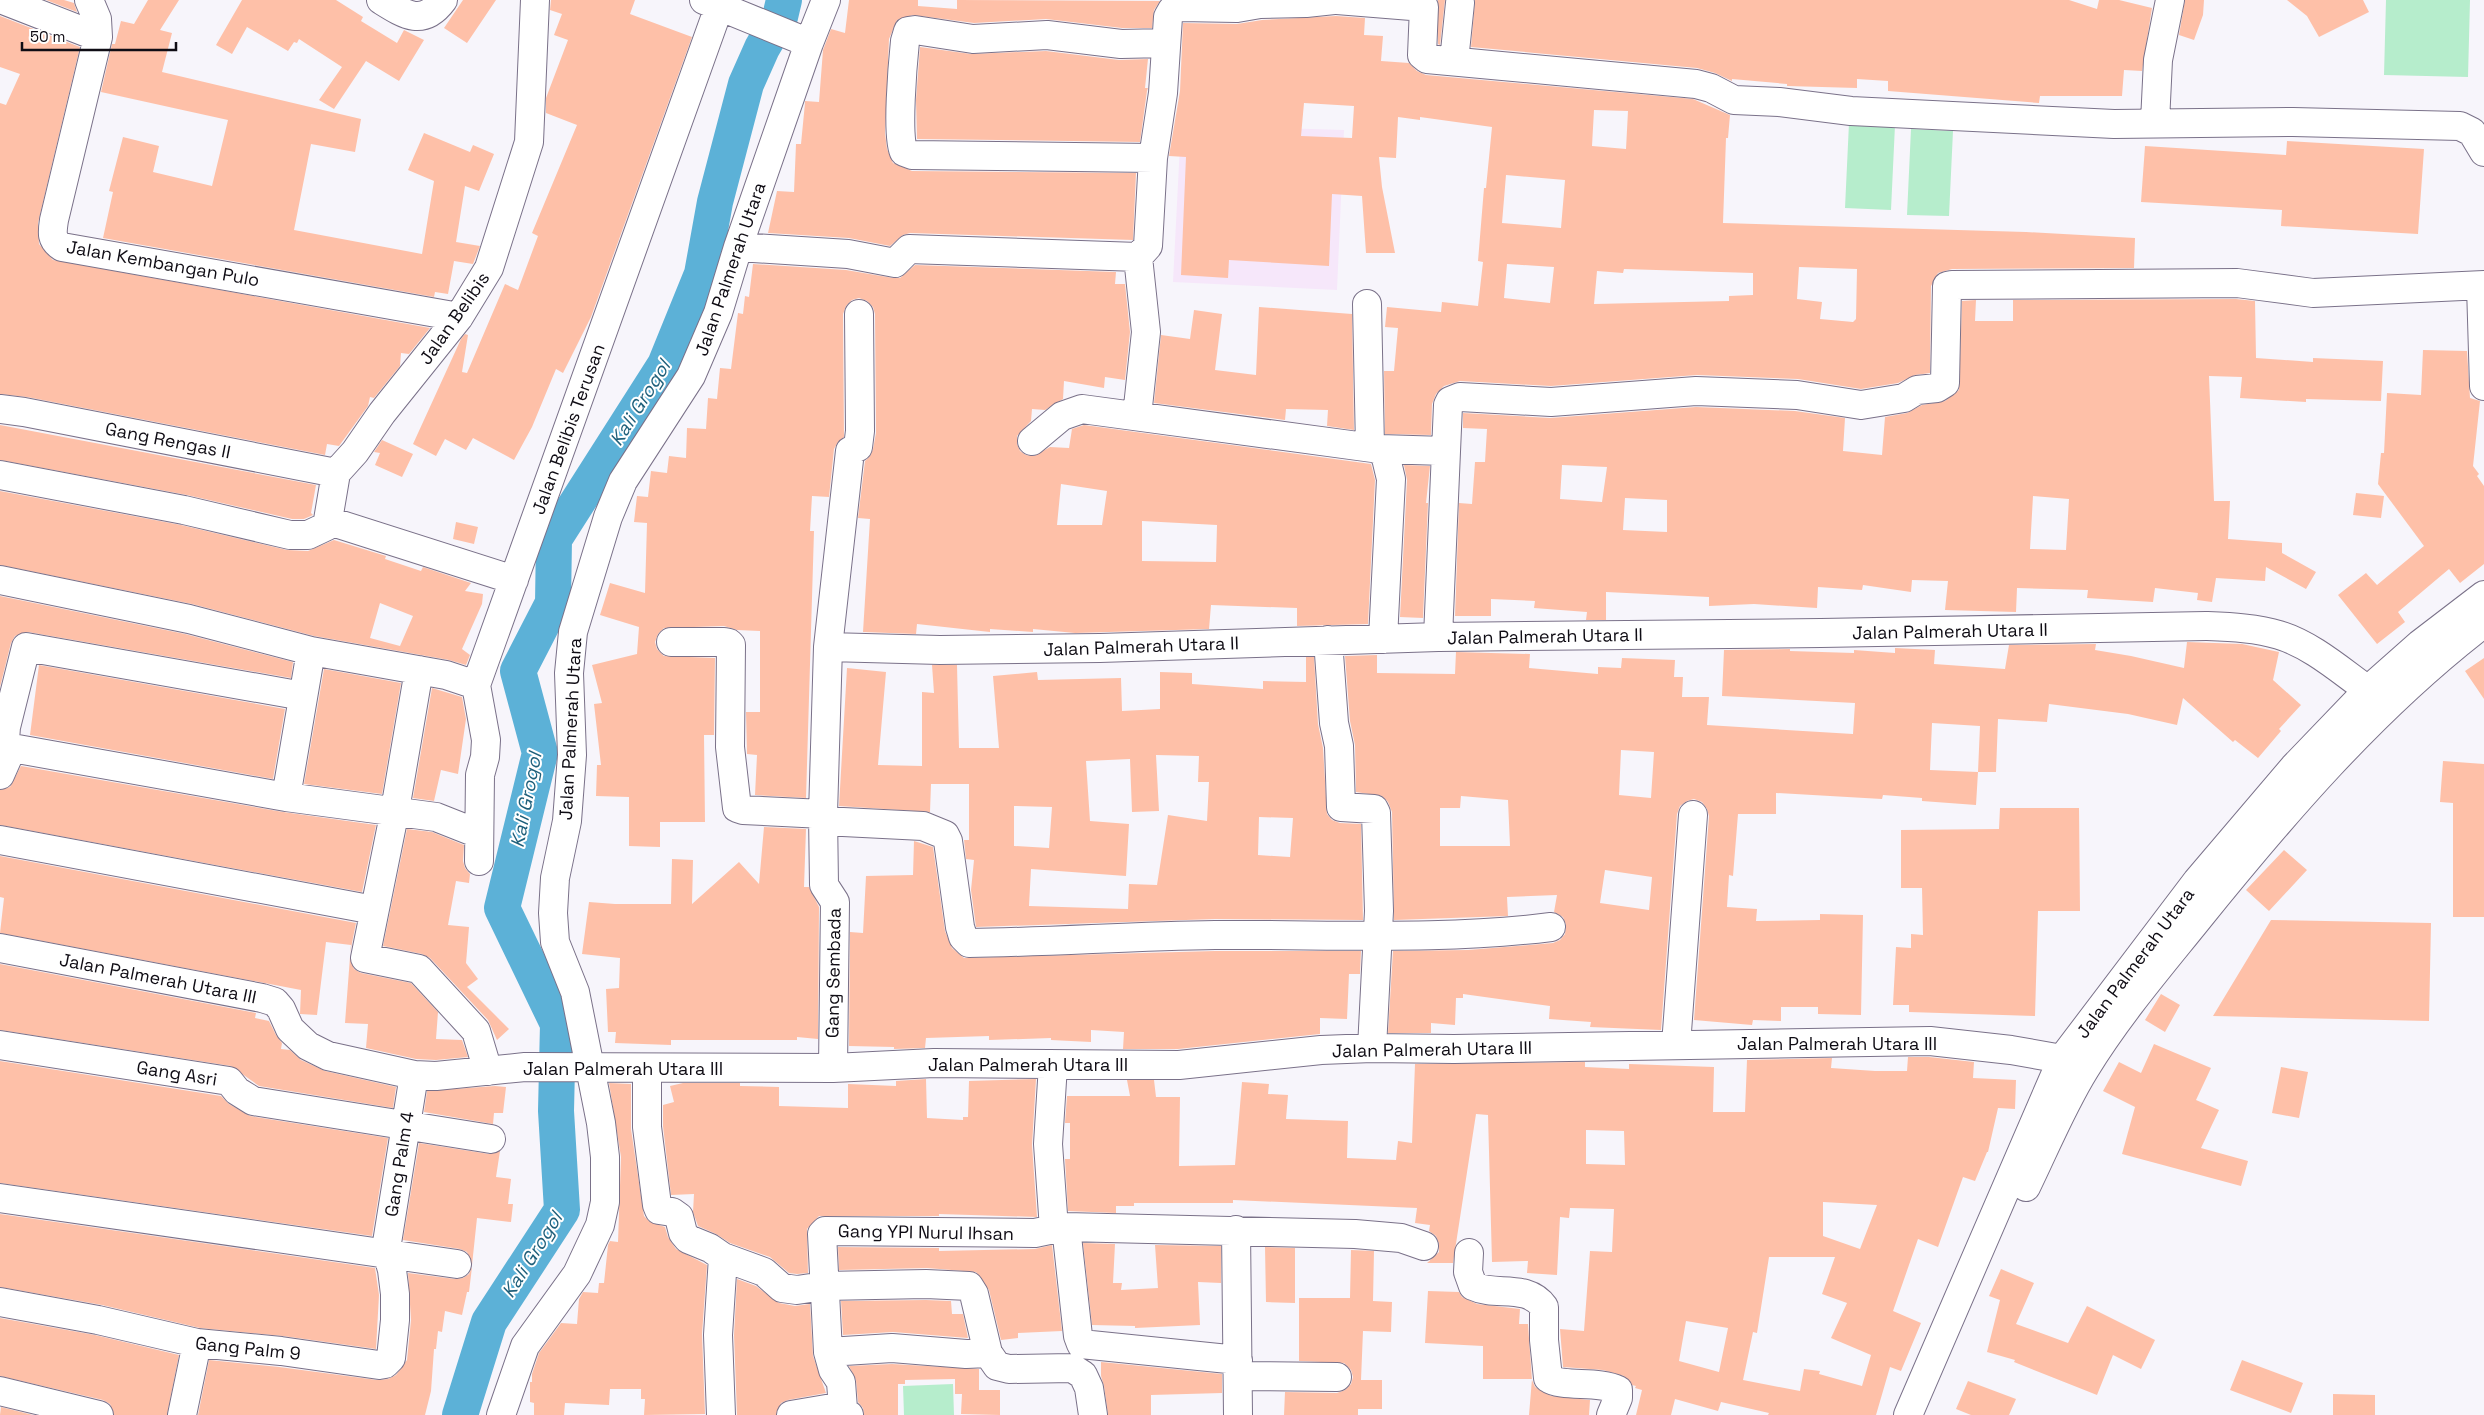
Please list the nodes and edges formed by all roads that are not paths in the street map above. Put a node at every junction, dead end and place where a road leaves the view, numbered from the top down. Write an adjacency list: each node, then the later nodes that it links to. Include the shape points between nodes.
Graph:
1 (3, 0): 11 (street)
2 (89, 0): 11 (street, Jalan Kembangan Pulo, via 97,19)
3 (382, 0): 4 (street, via 416,17 434,11)
4 (443, 0)
5 (535, 0): 23 (street, Jalan Belibis, via 529,142 489,268)
6 (826, 0): 12 (street, Jalan Palmerah Utara)
7 (1335, 0): 13 (street, via 1237,8 1180,7 1172,10 1168,17); 14 (street, via 1424,7 1422,55 1427,60)
8 (2170, 0): 15 (street, via 2158,60)
9 (1460, 3): 14 (street)
10 (721, 7): 12 (street); 34 (street, Jalan Belibis Terusan)
11 (98, 37): 23 (street, Jalan Kembangan Pulo, via 54,220 52,233 56,243 62,247)
12 (799, 40): 18 (street, Jalan Palmerah Utara)
13 (1166, 43): 17 (street); 17 (street, via 1121,44 1047,35 973,39 915,30 908,31 905,41 901,118 904,152 912,155)
14 (1454, 61): 15 (street, via 1696,84 1745,102 2023,120 2114,124)
15 (2156, 122): 16 (street, via 2460,126 2472,132)
16 (2484, 152)
17 (1153, 158): 19 (street, via 1148,246)
18 (738, 247): 19 (street, via 848,254 895,262 908,249); 66 (street, Jalan Palmerah Utara, via 718,313 691,376 624,481 612,508 573,632 569,673 567,821 555,878 553,913 555,942 574,992)
19 (1138, 257): 26 (street, via 1146,332)
20 (2483, 285): 24 (street); 29 (street, via 2313,293 2237,282 1952,285 1947,286 1943,386 1917,390 1904,398 1881,404 1861,405 1797,395 1715,392 1529,402 1460,397 1448,405)
21 (1367, 304): 28 (street)
22 (859, 314): 41 (street, via 860,431 858,447 850,451)
23 (459, 317): 30 (street, Jalan Belibis)
24 (2484, 386)
25 (0, 409): 30 (street, Gang Rengas II)
26 (1137, 416): 27 (street, via 1082,409 1062,416); 28 (street)
27 (1032, 441)
28 (1375, 448): 29 (street); 38 (street, via 1386,458 1391,479)
29 (1445, 450): 37 (street)
30 (336, 473): 32 (street)
31 (0, 475): 32 (street, via 290,534 315,533)
32 (329, 521): 34 (street)
33 (0, 580): 42 (street, via 189,619)
34 (514, 580): 45 (street, Jalan Belibis Terusan)
35 (2484, 595): 43 (street, Jalan Palmerah Utara)
36 (2484, 622): 43 (street, Jalan Palmerah Utara)
37 (1438, 637): 38 (street, Jalan Palmerah Utara II); 47 (street, Jalan Palmerah Utara II, via 2231,627 2279,635 2296,642)
38 (1383, 639): 39 (street, Jalan Palmerah Utara II)
39 (1328, 640): 41 (street, Jalan Palmerah Utara II, via 1100,648 940,650); 59 (street, via 1334,723 1339,746 1340,807 1374,809 1376,813)
40 (671, 642): 53 (street, via 729,642 731,645 730,747 737,808)
41 (828, 647): 53 (street)
42 (311, 650): 44 (street); 46 (street)
43 (2428, 653): 47 (street, Jalan Palmerah Utara)
44 (419, 670): 45 (street); 51 (street)
45 (476, 685): 54 (street, via 486,740 480,775)
46 (303, 696): 48 (street, via 26,647 6,727 5,740); 50 (street)
47 (2377, 700): 65 (street, Jalan Palmerah Utara, via 2344,750 2175,929 2148,964 2116,1022)
48 (12, 748): 49 (street); 50 (street)
49 (0, 776)
50 (286, 796): 51 (street)
51 (395, 810): 54 (street, via 436,817); 57 (street)
52 (1693, 815): 61 (street)
53 (823, 818): 59 (street, via 923,826 944,836 948,841 960,927 963,937 969,942 1050,942 1138,936); 67 (street, Gang Sembada, via 824,885 834,902)
54 (479, 834): 56 (street)
55 (0, 840): 57 (street)
56 (479, 861)
57 (374, 910): 69 (street, via 365,958 420,969 476,1031)
58 (1551, 927): 59 (street)
59 (1378, 936): 63 (street)
60 (0, 948): 70 (street, Jalan Palmerah Utara III, via 262,998 275,1002 290,1029 308,1046 328,1056)
61 (1676, 1044): 63 (street, Jalan Palmerah Utara III); 65 (street, Jalan Palmerah Utara III, via 1930,1041 2010,1050)
62 (0, 1045): 71 (street, Gang Asri, via 229,1081 253,1100)
63 (1372, 1048): 64 (street, Jalan Palmerah Utara III, via 1179,1065)
64 (1053, 1065): 67 (street, Jalan Palmerah Utara III, via 934,1063); 81 (street, Gang YPI Nurul Ihsan, via 1048,1144 1054,1229 1035,1233 825,1231 822,1234)
65 (2073, 1065): 80 (street, Jalan Palmerah Utara, via 2007,1224)
66 (582, 1068): 68 (street, Jalan Palmerah Utara III); 69 (street, Jalan Palmerah Utara III, via 525,1067); 92 (street, Jalan Palmerah Utara, via 605,1157 605,1202 600,1225 577,1274 525,1346)
67 (833, 1068): 68 (street, Jalan Palmerah Utara III)
68 (647, 1069): 78 (street, via 647,1127 658,1208 676,1214 688,1239)
69 (488, 1071): 70 (street, Jalan Palmerah Utara III, via 448,1076)
70 (414, 1075): 71 (street, Gang Palm 4)
71 (406, 1125): 72 (street, Gang Asri); 77 (street, Gang Palm 4)
72 (491, 1138)
73 (0, 1198): 77 (street)
74 (1236, 1230): 75 (street, via 1355,1234 1401,1238); 86 (street); 86 (street, via 1066,1227 1081,1344)
75 (1424, 1246)
76 (1469, 1253): 97 (street, via 1468,1272 1473,1286 1482,1290 1527,1294 1544,1307 1548,1378 1618,1390)
77 (386, 1254): 79 (street); 83 (street, Gang Palm 9, via 393,1276 395,1320 391,1358 383,1364)
78 (723, 1257): 81 (street, via 764,1272 782,1288 797,1290); 93 (street, via 718,1335)
79 (457, 1264)
80 (1975, 1282): 98 (street, Jalan Palmerah Utara); 99 (street, Jalan Palmerah Utara)
81 (824, 1286): 84 (street, Gang YPI Nurul Ihsan); 85 (street, via 969,1286 974,1294)
82 (0, 1302): 83 (street, Gang Palm 9, via 98,1320)
83 (197, 1344): 91 (street)
84 (828, 1352): 85 (street, via 892,1348); 89 (street, Gang YPI Nurul Ihsan, via 841,1382)
85 (988, 1353): 95 (street, via 997,1366 1003,1368 1072,1368 1083,1375 1090,1388)
86 (1238, 1368): 87 (street); 96 (street)
87 (1337, 1377)
88 (0, 1391): 90 (street)
89 (846, 1412): 94 (street, Gang YPI Nurul Ihsan, via 838,1407)
90 (99, 1415)
91 (182, 1415)
92 (501, 1415)
93 (722, 1415)
94 (791, 1415)
95 (1093, 1415)
96 (1238, 1415)
97 (1611, 1415)
98 (1908, 1415)
99 (1925, 1415)

